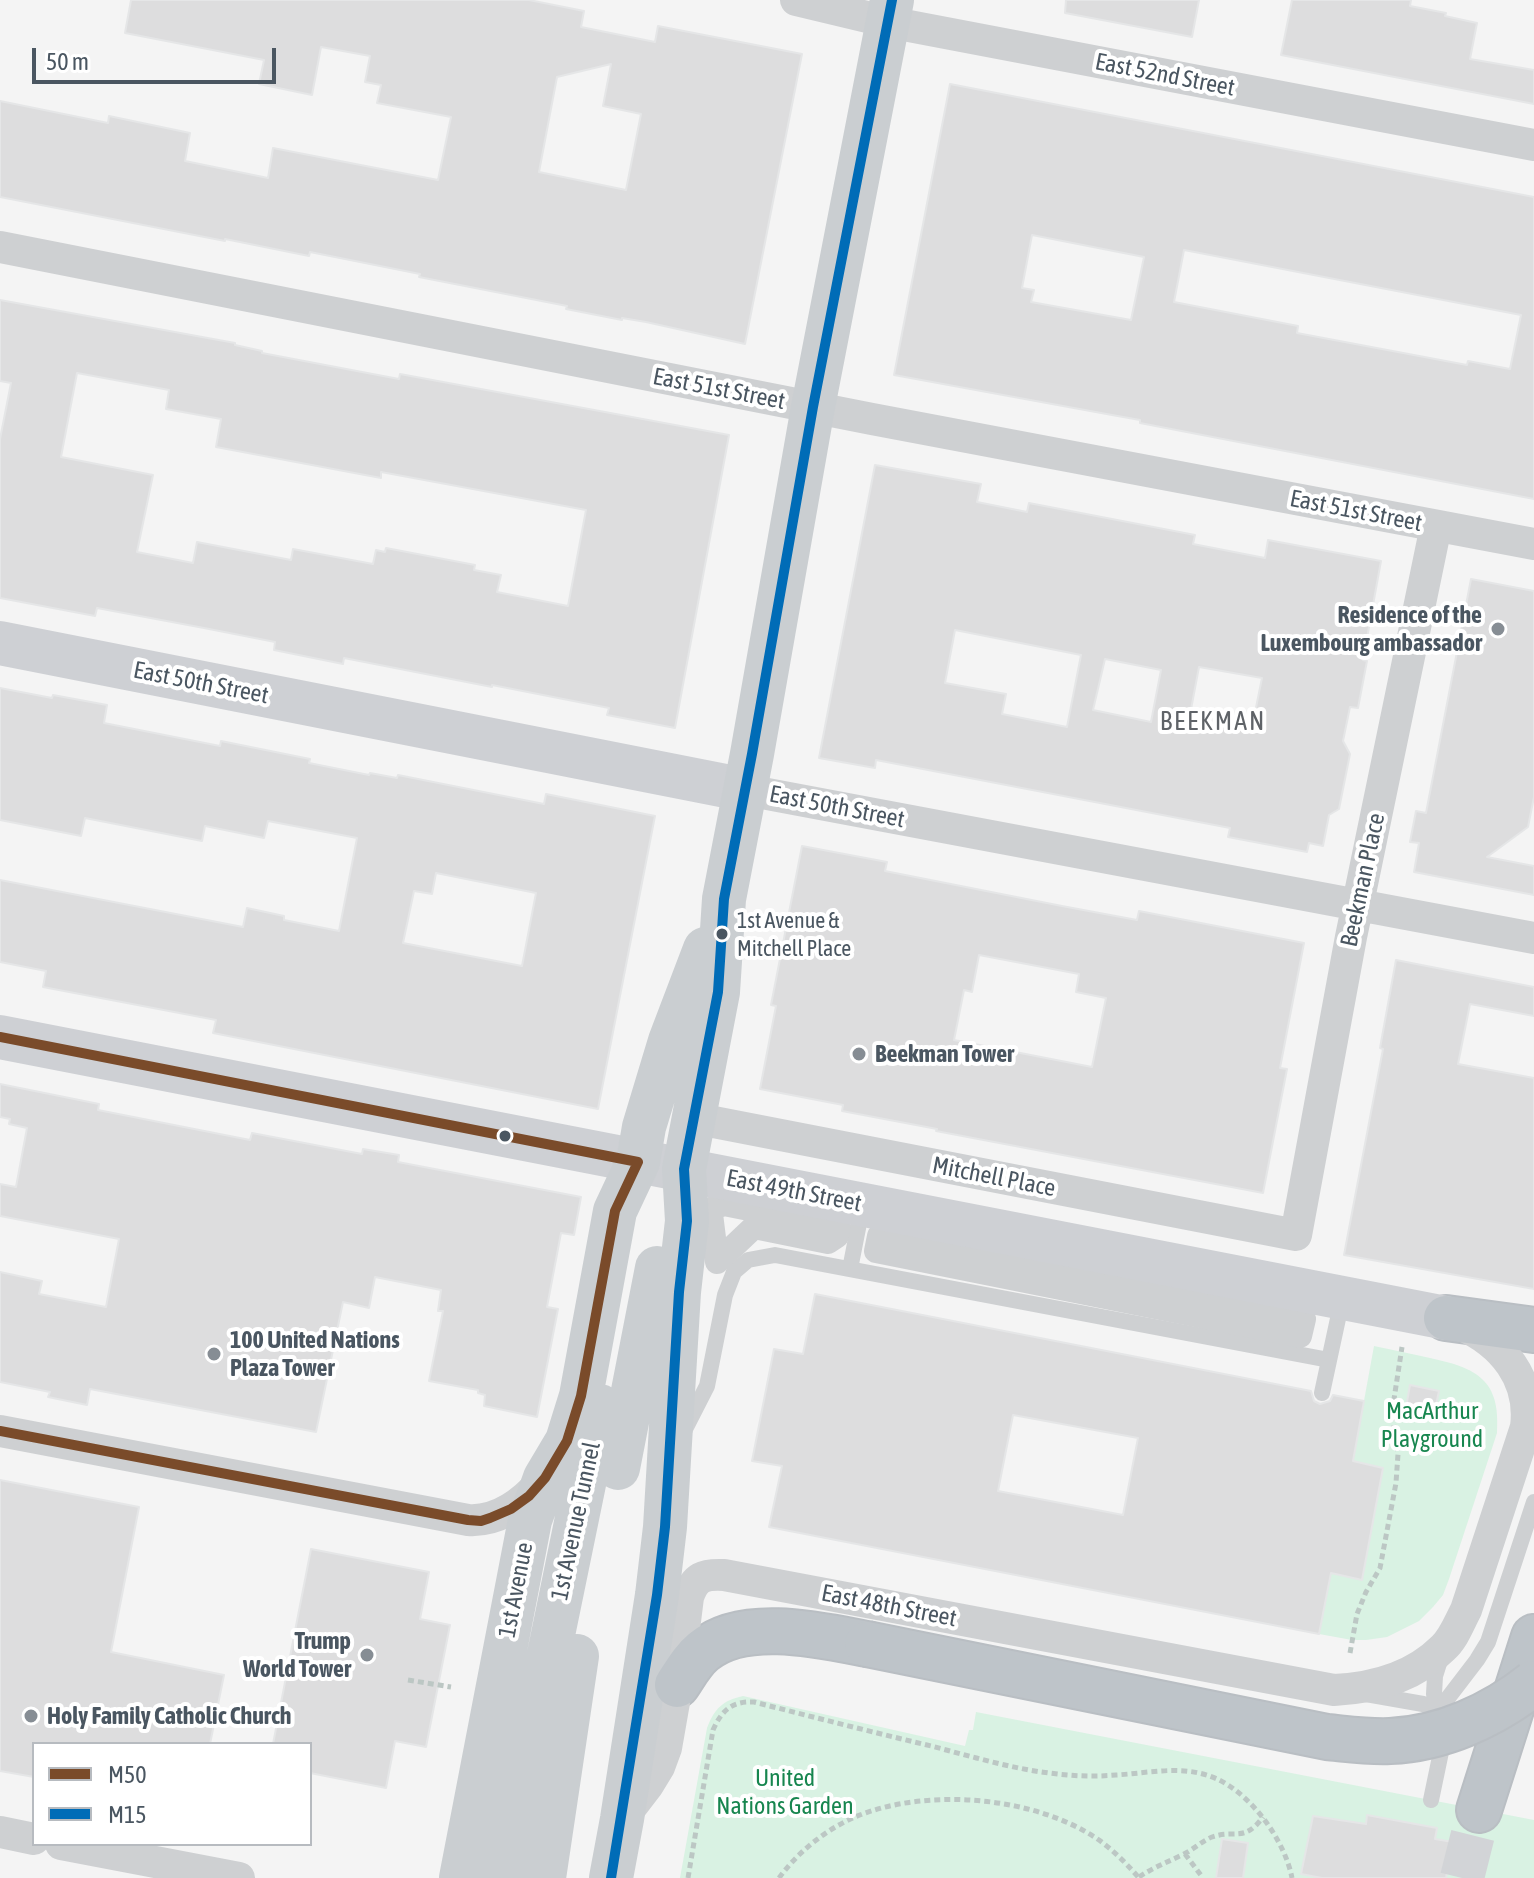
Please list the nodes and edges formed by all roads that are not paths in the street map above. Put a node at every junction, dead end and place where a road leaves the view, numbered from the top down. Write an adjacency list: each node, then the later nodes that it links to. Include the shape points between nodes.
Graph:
1 (796, 0): 2 (street, East 52nd Street)
2 (890, 11): 3 (street, East 52nd Street); 5 (main road, 1st Avenue)
3 (1534, 145)
4 (0, 247): 5 (street, East 51st Street)
5 (813, 407): 6 (street, East 51st Street); 9 (main road, 1st Avenue)
6 (1436, 526): 7 (street, East 51st Street); 11 (street, Beekman Place)
7 (1534, 544)
8 (0, 643): 9 (main road, East 50th Street)
9 (746, 790): 10 (main road, 1st Avenue); 11 (street, East 50th Street)
10 (724, 899): 14 (main road, 1st Avenue, via 718,992); 15 (main road, 1st Avenue, via 670,1041)
11 (1358, 906): 12 (street, East 50th Street); 19 (street, Beekman Place)
12 (1534, 938)
13 (0, 1037): 15 (main road, East 49th Street)
14 (693, 1118): 16 (main road, 1st Avenue); 19 (street, Mitchell Place)
15 (638, 1162): 16 (main road, East 49th Street); 28 (main road, 1st Avenue, via 615,1211 581,1396 567,1441); 44 (main road, 1st Avenue Tunnel, via 633,1221 590,1462)
16 (684, 1169): 18 (main road, East 49th Street); 27 (main road, 1st Avenue, via 687,1221); 45 (main road, 1st Avenue Tunnel, via 665,1229 576,1661)
17 (711, 1214): 17 (street, via 724,1204 839,1227 828,1242 754,1227 717,1262)
18 (871, 1220): 18 (street, via 876,1251 1300,1336 1304,1319); 20 (lane); 21 (main road, East 49th Street)
19 (1296, 1235)
20 (850, 1269): 24 (lane); 27 (lane, via 775,1255 748,1260 734,1272 707,1386)
21 (1343, 1298): 22 (main road, East 49th Street); 24 (lane)
22 (1446, 1318): 23 (highway); 31 (street, via 1484,1335 1497,1347 1523,1386 1528,1412 1474,1588)
23 (1534, 1330)
24 (1329, 1360): 25 (lane)
25 (1322, 1393)
26 (0, 1431): 28 (street, via 481,1521 511,1509)
27 (669, 1462): 38 (main road, 1st Avenue, via 657,1595)
28 (545, 1478): 43 (main road, 1st Avenue, via 530,1520)
29 (1534, 1502): 35 (lane, via 1488,1642)
30 (1534, 1637): 37 (highway)
31 (1445, 1647): 34 (street, East 48th Street, via 1396,1678); 35 (lane, via 1435,1676)
32 (1534, 1683): 33 (highway, bridge, via 1487,1714 1447,1730 1389,1741 1312,1734 792,1632 718,1641 690,1664)
33 (677, 1685): 34 (street, East 48th Street, via 688,1597 698,1580 715,1575); 38 (street, East 48th Street, via 659,1767)
34 (1334, 1690): 35 (lane)
35 (1438, 1711): 36 (lane, via 1441,1752)
36 (1431, 1800)
37 (1479, 1810)
38 (622, 1819): 46 (main road, 1st Avenue)
39 (0, 1832): 40 (street)
40 (32, 1839)
41 (71, 1846): 42 (street)
42 (239, 1878)
43 (461, 1878)
44 (503, 1878)
45 (544, 1878)
46 (611, 1878)

